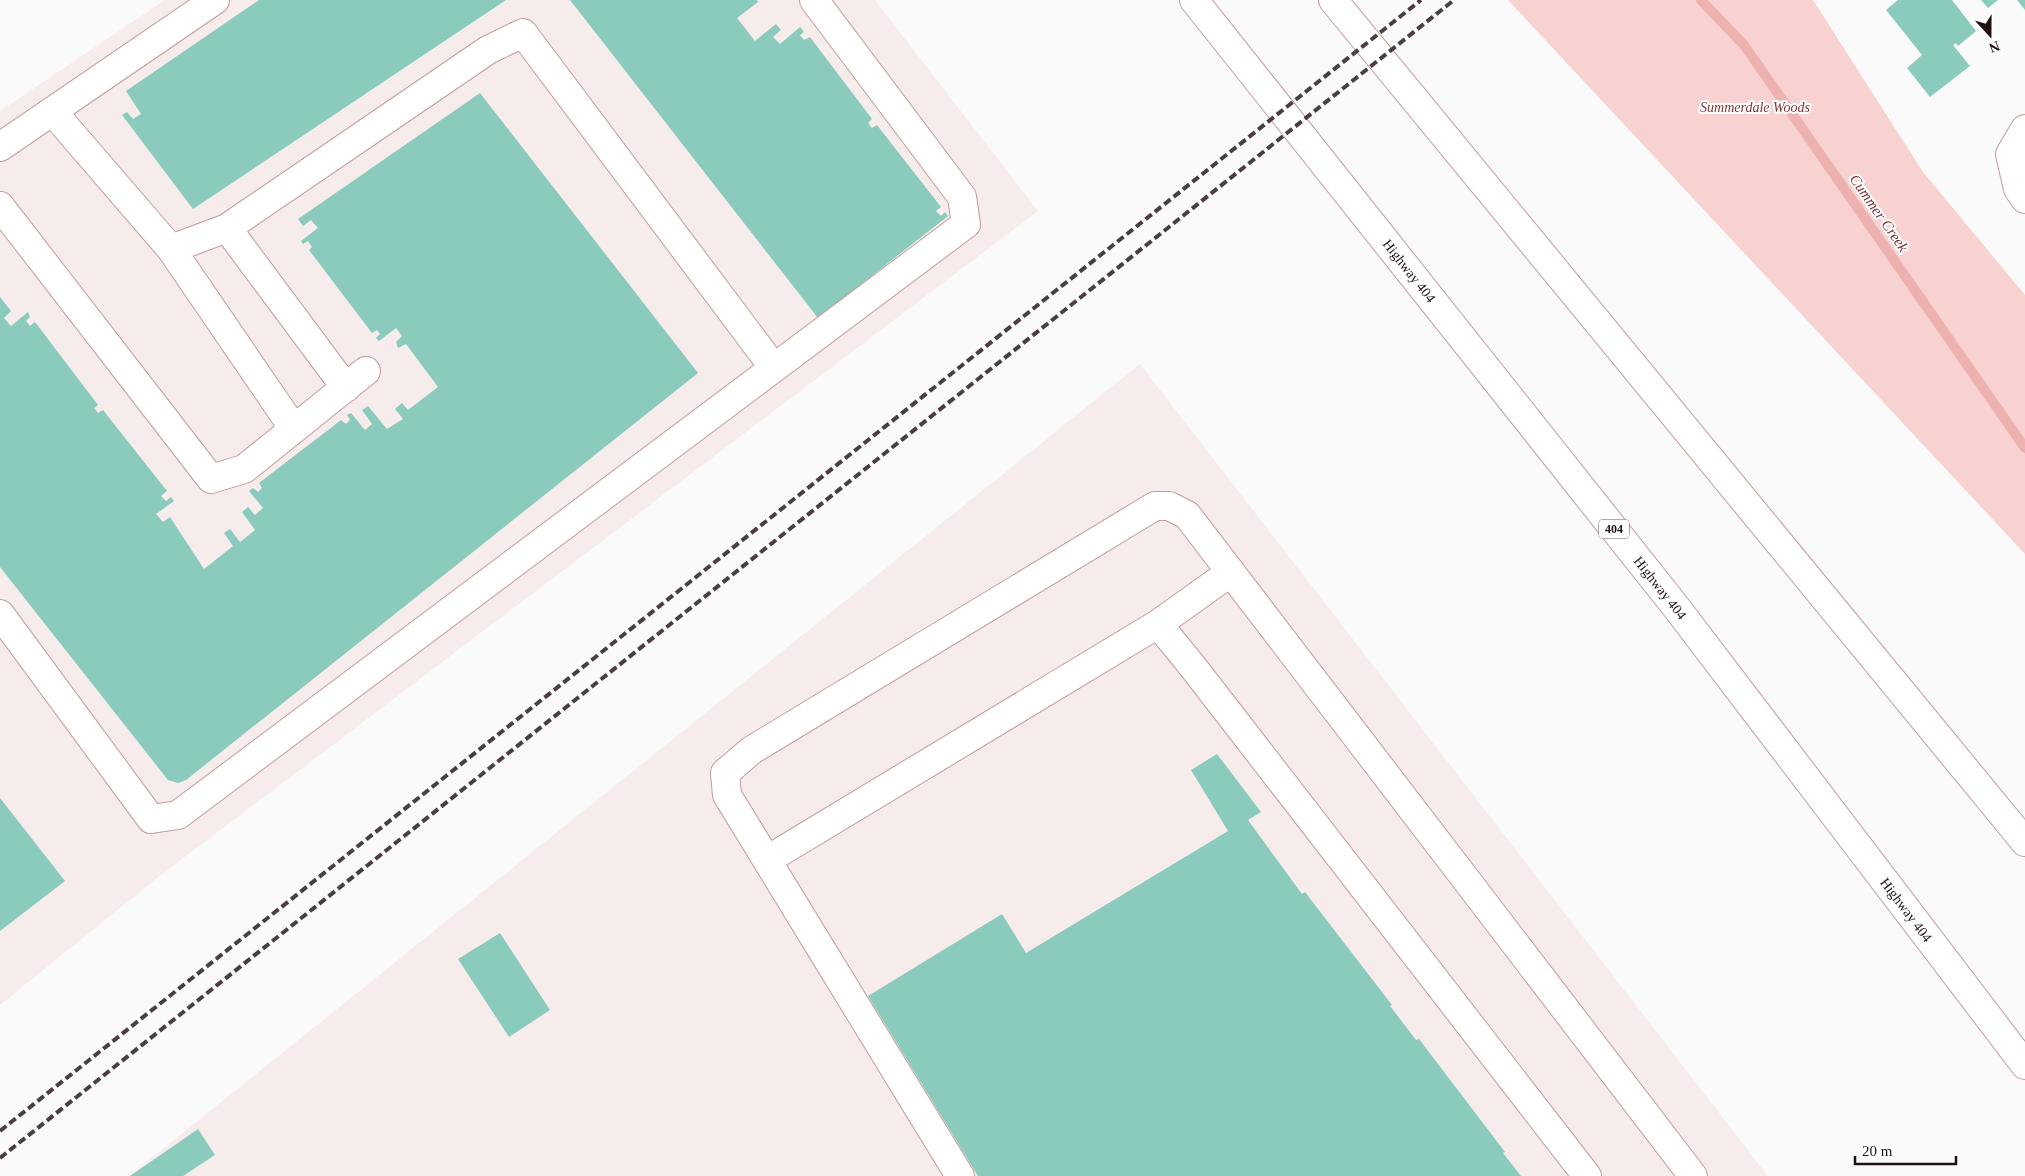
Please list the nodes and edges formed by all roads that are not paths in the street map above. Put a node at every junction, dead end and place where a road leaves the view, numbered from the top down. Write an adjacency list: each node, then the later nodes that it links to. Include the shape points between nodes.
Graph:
1 (215, 0): 5 (main road)
2 (814, 0): 12 (main road, via 962,198 966,224)
3 (1194, 0): 19 (main road, Highway 404 / 404, via 1670,599)
4 (1333, 0): 17 (main road)
5 (52, 111): 7 (main road); 11 (main road)
6 (2025, 129): 8 (main road, via 2010,154 2018,189)
7 (0, 147)
8 (2025, 199)
9 (0, 206): 13 (main road, via 211,479 244,469)
10 (227, 228): 11 (main road); 12 (main road, via 488,50 523,34); 13 (main road, via 356,379)
11 (171, 249): 13 (main road)
12 (774, 368): 15 (main road, via 178,815 151,819)
13 (294, 429)
14 (1231, 572): 16 (main road); 18 (main road, via 1187,515 1169,506 1155,506 752,750 725,773 727,795); 22 (main road)
15 (0, 614)
16 (1158, 624): 18 (main road); 21 (main road)
17 (2025, 842)
18 (767, 860): 20 (main road)
19 (2025, 1066)
20 (960, 1176)
21 (1587, 1176)
22 (1693, 1176)

